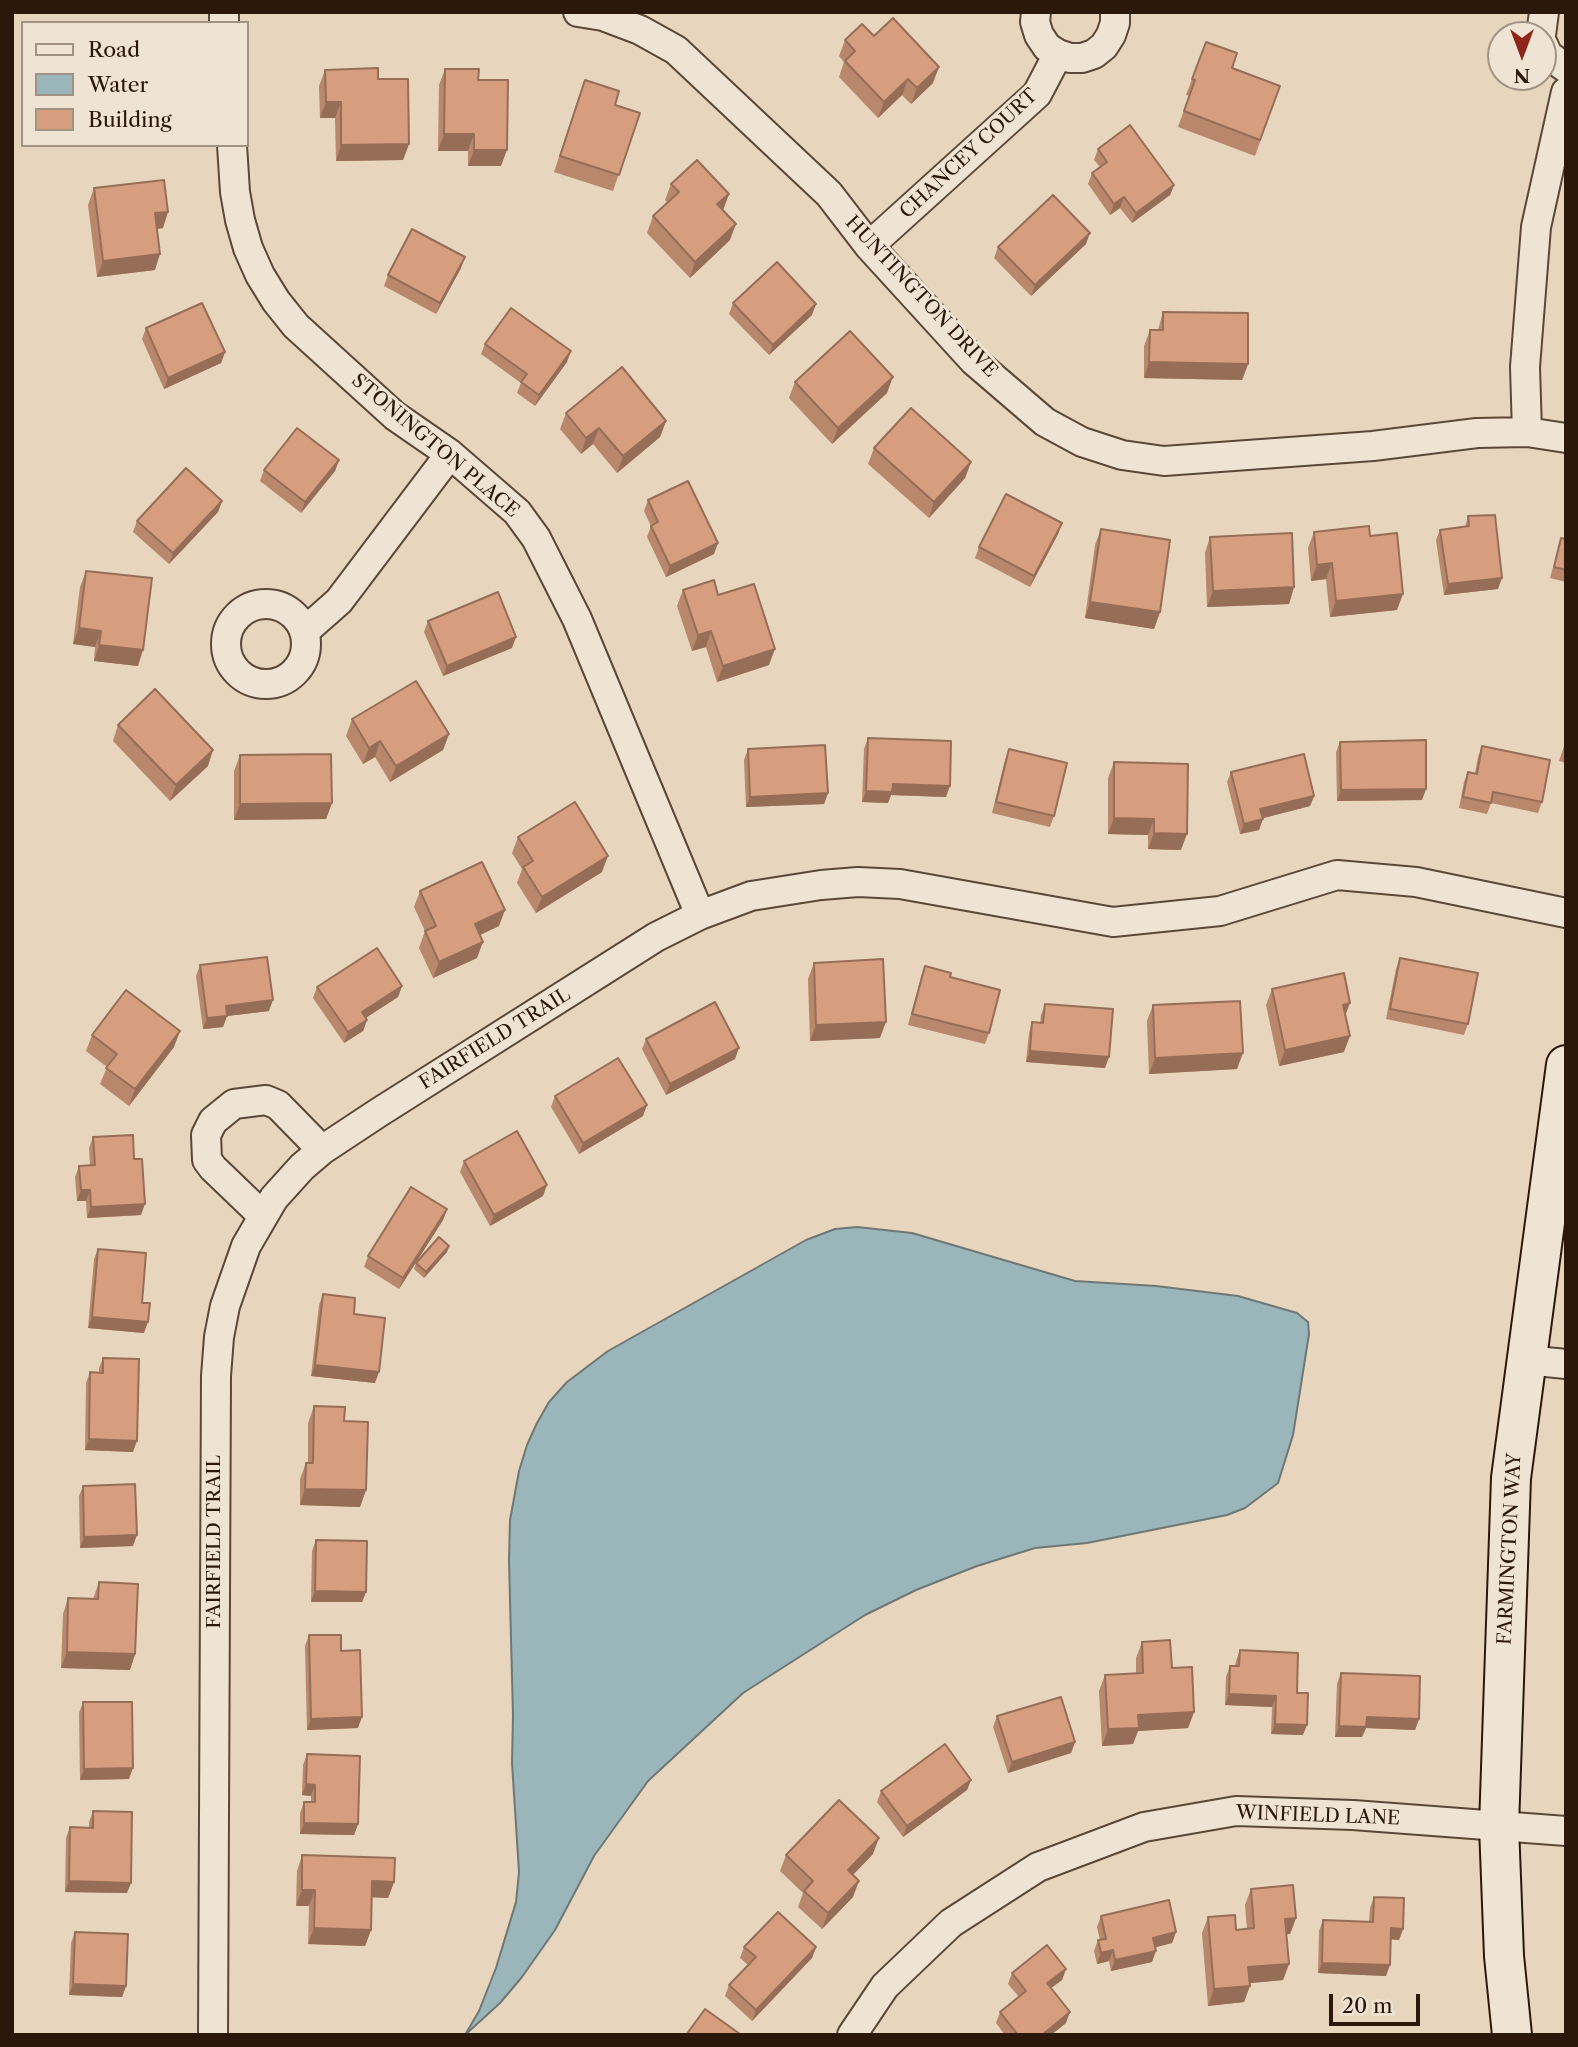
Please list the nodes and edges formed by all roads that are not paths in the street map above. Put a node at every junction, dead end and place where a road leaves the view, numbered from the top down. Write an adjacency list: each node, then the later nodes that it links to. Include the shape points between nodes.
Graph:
1 (578, 12): 7 (street, HUNTINGTON DRIVE, via 640,30 676,50 829,194)
2 (1036, 12): 4 (street, via 1039,35)
3 (1115, 12): 4 (street, via 1111,35 1094,54 1070,58)
4 (1058, 54): 7 (street, CHANCEY COURT, via 1037,94)
5 (1566, 92): 8 (street, via 1536,228 1525,367)
6 (232, 147): 10 (street, STONINGTON PLACE, via 243,229 260,275 276,301 296,326 395,416)
7 (869, 246): 8 (street, HUNTINGTON DRIVE, via 974,360 1045,422 1082,442 1122,455 1164,461)
8 (1527, 432): 9 (street, HUNTINGTON DRIVE)
9 (1566, 438)
10 (450, 454): 11 (street, via 339,601); 13 (street, STONINGTON PLACE, via 517,512 536,538 577,619)
11 (304, 631)
12 (1566, 913): 13 (street, FAIRFIELD TRAIL, via 1416,882 1338,875 1220,911 1113,922 900,884 859,882 751,896)
13 (700, 915): 15 (street, FAIRFIELD TRAIL, via 644,944)
14 (1566, 1065): 17 (street, FARMINGTON WAY)
15 (322, 1150): 16 (street, FAIRFIELD TRAIL, via 288,1180); 16 (street, via 278,1105 266,1100 234,1104 212,1121 206,1135 207,1160)
16 (262, 1216): 21 (street, FAIRFIELD TRAIL, via 225,1306 216,1376)
17 (1526, 1360): 18 (street); 19 (street, FARMINGTON WAY, via 1511,1478)
18 (1566, 1364)
19 (1499, 1826): 20 (street, WINFIELD LANE); 22 (street, WINFIELD LANE, via 1236,1811 1144,1827 1038,1867 950,1923 885,1986); 23 (street, FARMINGTON WAY)
20 (1566, 1831)
21 (213, 2035)
22 (852, 2035)
23 (1512, 2035)

